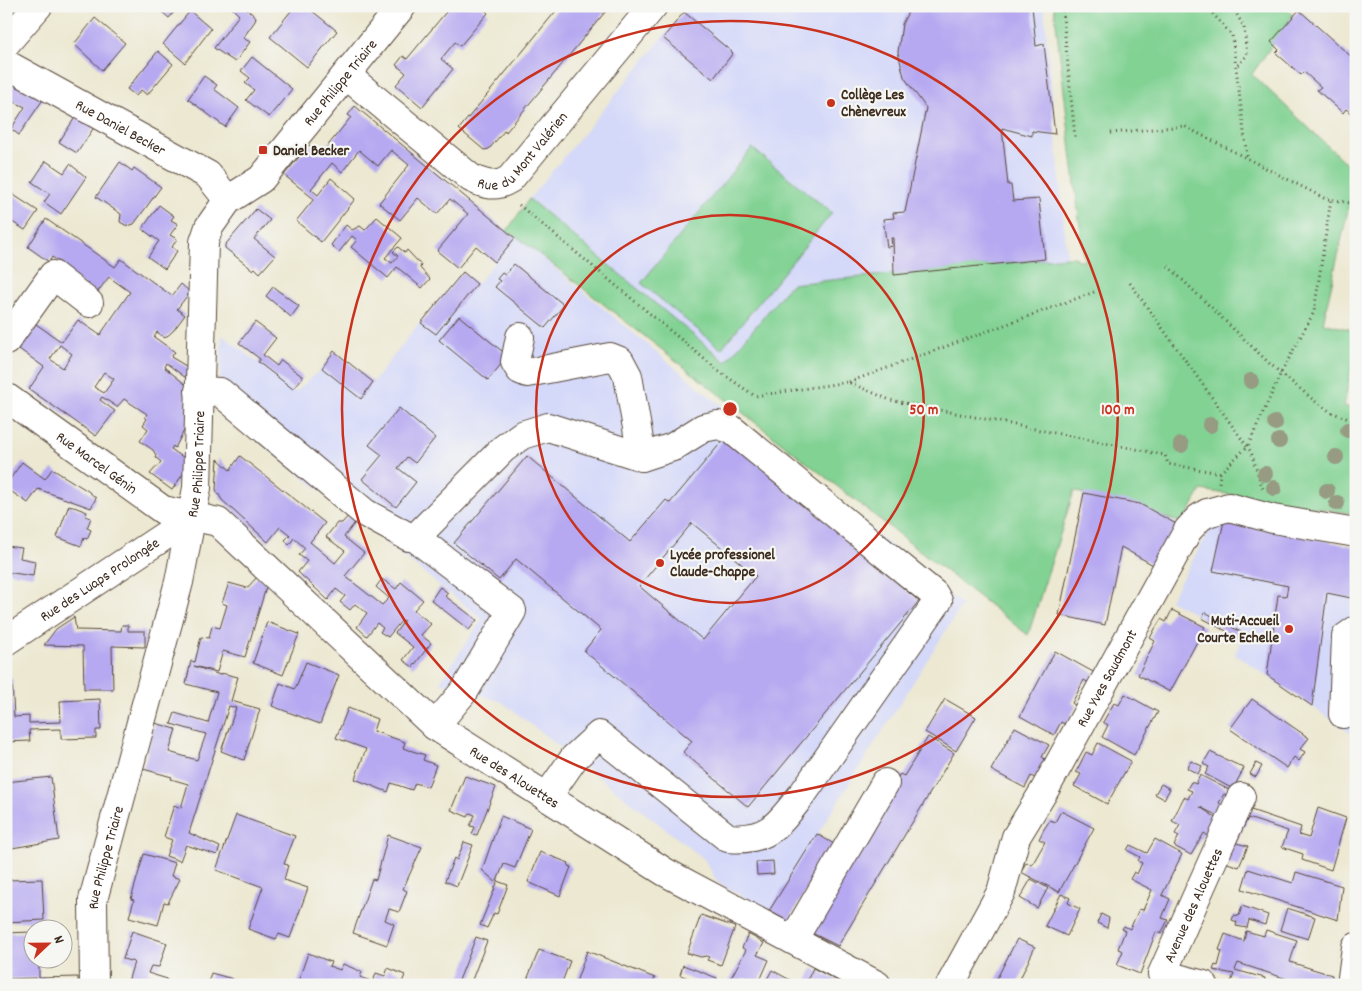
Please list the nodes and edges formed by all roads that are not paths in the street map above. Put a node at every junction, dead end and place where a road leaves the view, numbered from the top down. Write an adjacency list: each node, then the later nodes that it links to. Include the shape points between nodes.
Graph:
1 (38, 6): 4 (street)
2 (402, 6): 6 (street, Rue Philippe Triaire)
3 (653, 6): 6 (street, Rue du Mont Valérien, via 510,179 495,186 471,178)
4 (6, 44)
5 (6, 64): 7 (street, Rue Daniel Becker, via 208,175)
6 (346, 75): 7 (street, Rue Philippe Triaire, via 261,179)
7 (228, 200): 11 (street, Rue Philippe Triaire, via 209,226 204,242)
8 (89, 303): 10 (street, via 53,275)
9 (520, 337): 13 (street, via 515,362 520,370 527,373 610,357 620,361 628,376)
10 (6, 341)
11 (199, 390): 14 (street, Rue Philippe Triaire, via 197,488); 16 (street, via 220,392 365,512 409,537)
12 (6, 397): 14 (street, Rue Marcel Génin, via 163,510)
13 (642, 457): 16 (street, via 548,428 522,435 503,449 418,535); 22 (street, via 673,447 703,428 718,425 731,429 934,594 938,601 804,792 783,819 764,835 742,840 728,838 599,735 574,758)
14 (193, 517): 18 (street, Rue des Luaps Prolongée); 20 (street, Rue des Alouettes, via 218,522); 26 (street, Rue Philippe Triaire, via 179,582 93,900)
15 (1356, 533): 28 (street, Rue Yves Saudmont, via 1272,519 1229,507 1199,518 1188,530 1016,837 1001,892)
16 (413, 536): 20 (street, via 512,611 465,690)
17 (1356, 630): 19 (street, via 1346,637)
18 (6, 642)
19 (1343, 714)
20 (435, 726): 22 (street, Rue des Alouettes)
21 (885, 783): 24 (street)
22 (547, 797): 24 (street, Rue des Alouettes, via 665,872)
23 (1241, 797): 29 (street, Avenue des Alouettes, via 1162,974)
24 (793, 940): 27 (street, Rue des Alouettes)
25 (1356, 947): 30 (street)
26 (94, 985)
27 (877, 985)
28 (950, 985)
29 (1204, 985)
30 (1351, 985)

